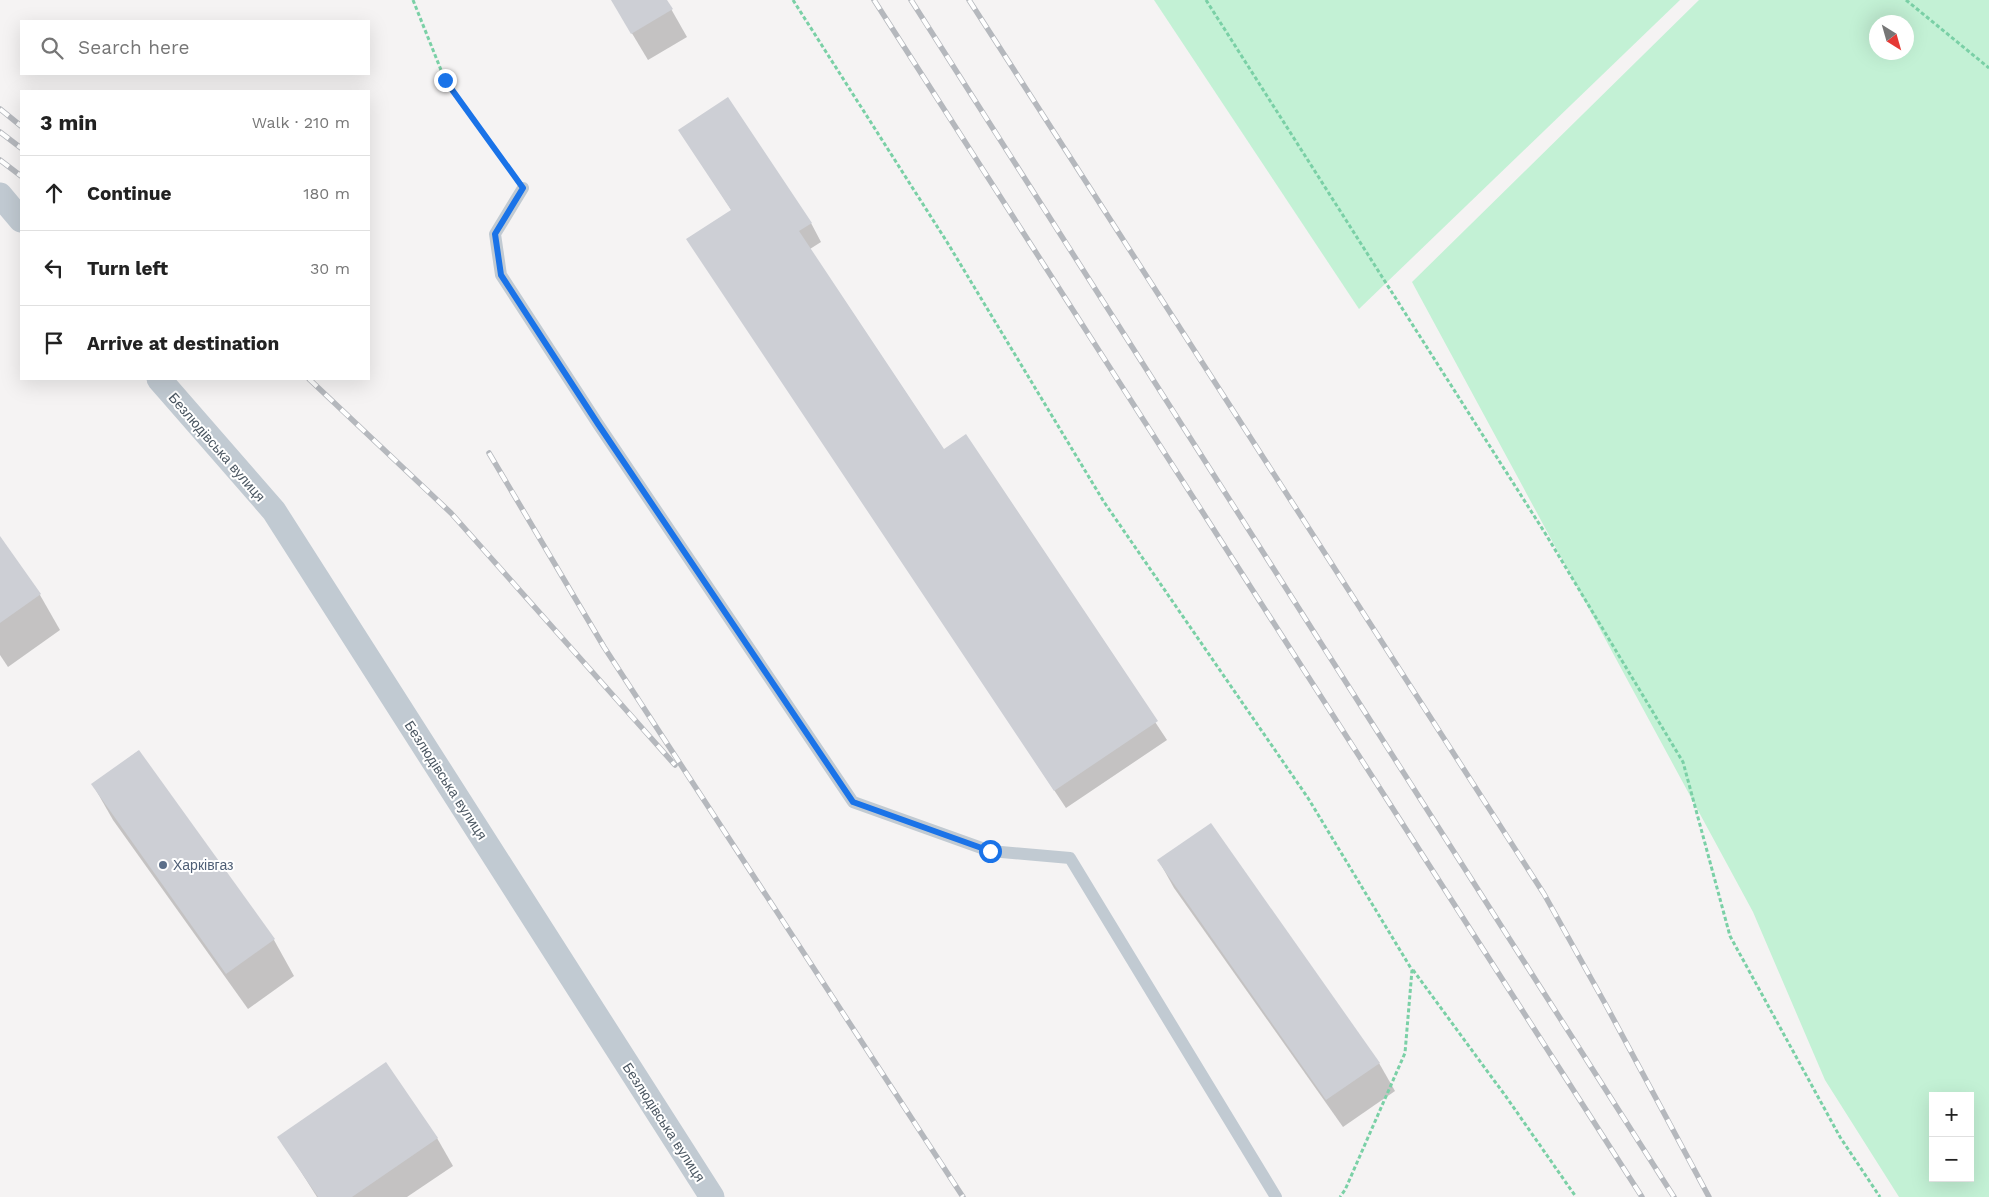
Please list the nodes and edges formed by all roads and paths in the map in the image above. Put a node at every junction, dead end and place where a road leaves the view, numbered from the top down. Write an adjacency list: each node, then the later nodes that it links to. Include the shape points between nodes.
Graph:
1 (413, 0): 6 (path, via 445,80)
2 (793, 0): 10 (path, via 947,242 1104,502 1308,798)
3 (1206, 0): 15 (path, via 1544,533 1684,762 1730,936 1840,1137)
4 (1906, 0): 5 (path)
5 (1989, 68)
6 (523, 188): 12 (lane, via 495,234 501,275 853,802 990,851 1070,858)
7 (0, 195): 8 (street)
8 (20, 219)
9 (160, 380): 11 (street, Безлюдівська вулиця, via 274,511)
10 (1412, 970): 13 (path, via 1405,1053); 14 (path)
11 (712, 1197)
12 (1276, 1197)
13 (1340, 1197)
14 (1576, 1197)
15 (1880, 1197)

